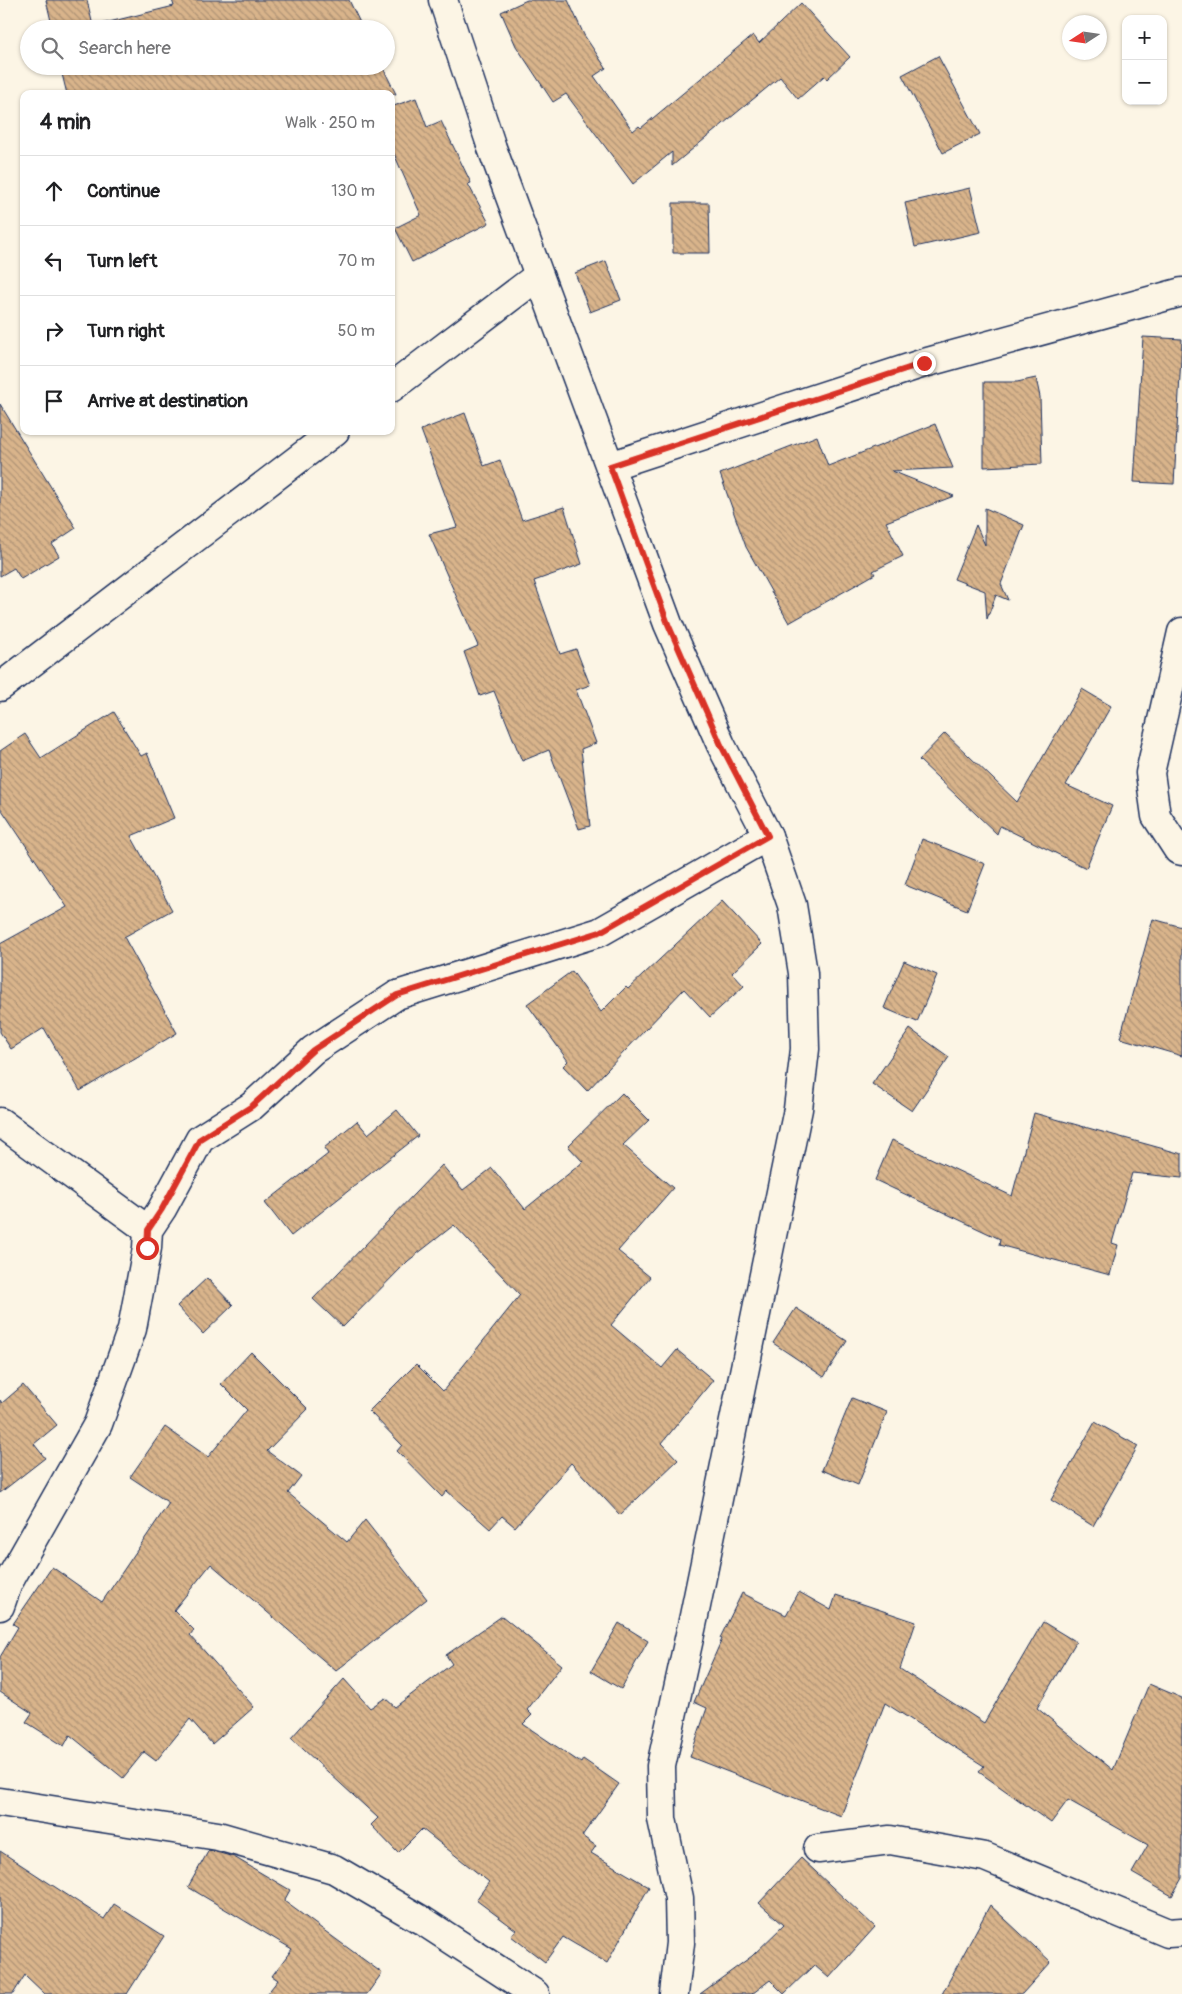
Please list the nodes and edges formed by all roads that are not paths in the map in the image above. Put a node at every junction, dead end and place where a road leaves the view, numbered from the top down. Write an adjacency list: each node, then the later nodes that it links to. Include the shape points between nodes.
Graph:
1 (443, 0): 2 (street)
2 (538, 276): 4 (street); 6 (street)
3 (1182, 292): 6 (street, via 924,363)
4 (395, 385)
5 (330, 435): 8 (street)
6 (610, 466): 9 (street, via 668,624 721,745)
7 (1182, 632): 10 (street, via 1150,773 1156,816 1178,850)
8 (0, 687)
9 (768, 836): 12 (street, via 600,932 397,995 313,1050 252,1106 200,1139); 18 (street, via 792,905 803,973 805,1049 798,1109 660,1766 662,1818 679,1898 680,1943)
10 (1182, 851)
11 (0, 1122): 12 (street)
12 (148, 1230): 13 (street, via 132,1330 98,1424 8,1583)
13 (0, 1606)
14 (0, 1802): 17 (street, via 218,1836 334,1869)
15 (818, 1849): 16 (street, via 890,1840 985,1856 1168,1933)
16 (1182, 1932)
17 (535, 1994)
18 (674, 1994)

